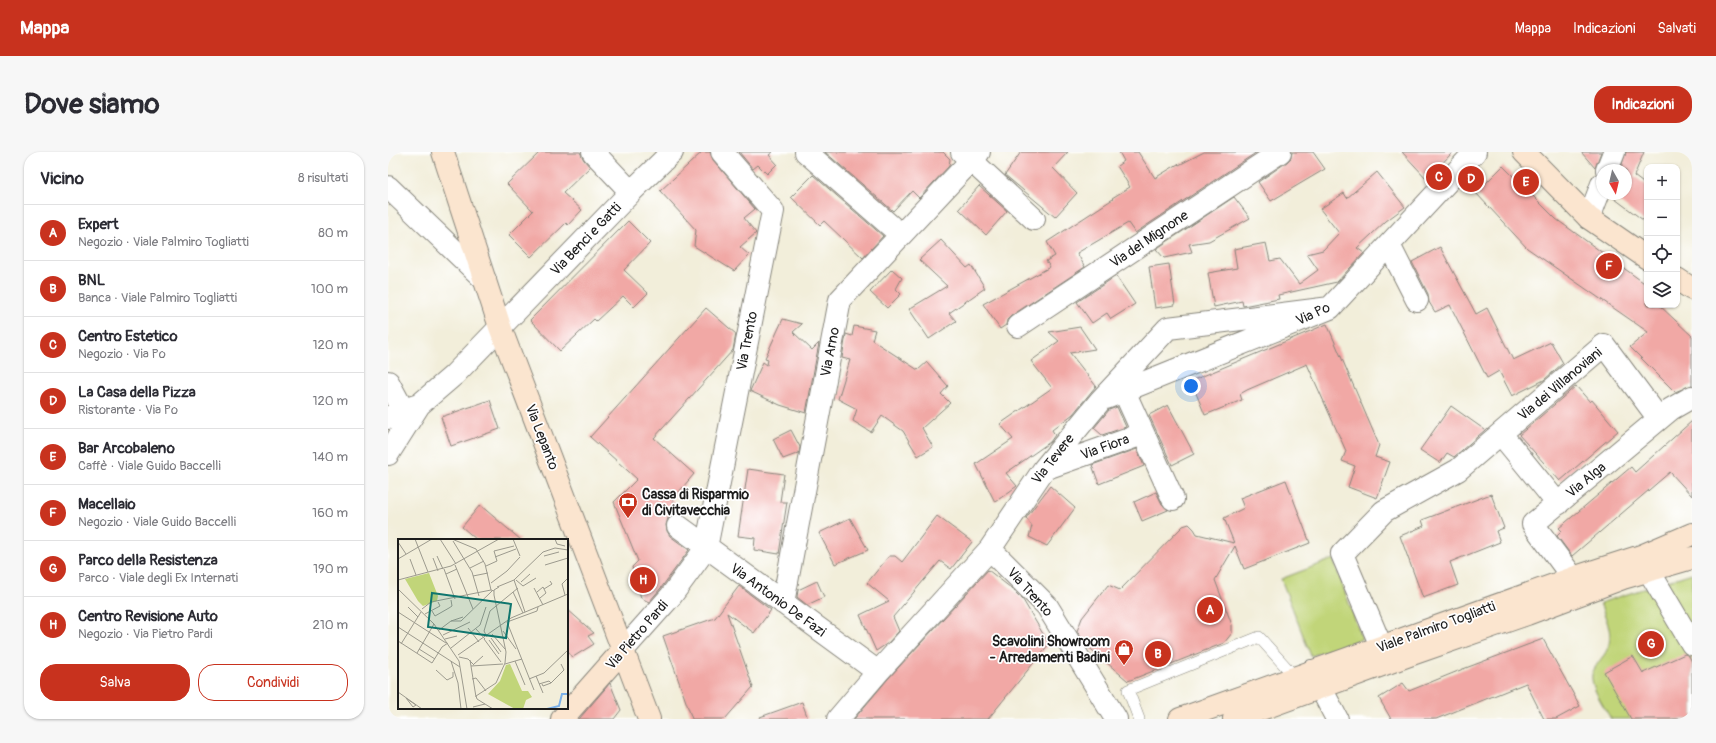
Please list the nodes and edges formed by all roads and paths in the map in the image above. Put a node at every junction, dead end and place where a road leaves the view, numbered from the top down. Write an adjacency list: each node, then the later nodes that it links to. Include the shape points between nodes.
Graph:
1 (442, 152): 20 (street, Via Lepanto)
2 (595, 152): 13 (street)
3 (672, 152): 13 (street, Via Benci e Gatti)
4 (722, 152): 41 (street, Via Trento, via 773,211)
5 (806, 152): 17 (street)
6 (1280, 152): 25 (street, Via del Mignone)
7 (1475, 152): 18 (street, Via Po)
8 (1524, 152): 15 (street)
9 (1614, 152): 11 (street)
10 (971, 155): 16 (street); 17 (street, Via Arno)
11 (1609, 164)
12 (388, 187): 20 (street)
13 (631, 192): 26 (street, Via Benci e Gatti)
14 (1596, 200): 15 (street)
15 (1589, 218): 19 (street)
16 (1034, 219)
17 (900, 235): 46 (street, Via Arno, via 840,300)
18 (1389, 245): 23 (street); 24 (street, Via Po)
19 (1644, 256)
20 (485, 280): 26 (street, Via Lepanto)
21 (1680, 281): 22 (street)
22 (1692, 289)
23 (1417, 300)
24 (1330, 308): 28 (street, Via Po); 30 (street, Via Tevere, via 1168,328)
25 (1018, 326)
26 (500, 327): 31 (street, Via Benci e Gatti, via 454,375); 49 (street, Via Lepanto)
27 (388, 382): 31 (street)
28 (1124, 391): 30 (street, Via Po); 33 (street)
29 (1692, 397): 32 (street, Via Alga)
30 (1100, 401): 36 (street, Via Tevere)
31 (403, 411): 35 (street, Via Benci e Gatti)
32 (1659, 419): 34 (street, Via dei Villanoviani, via 1604,345); 38 (street, Via Alga)
33 (1143, 434): 36 (street, Via Fiora); 37 (street)
34 (1501, 434): 38 (street); 48 (street, Via dei Villanoviani, via 1458,470 1384,511 1342,554)
35 (388, 454)
36 (1044, 469): 42 (street, Via Tevere)
37 (1173, 499)
38 (1558, 504): 45 (street, Via Alga, via 1533,524)
39 (678, 526): 41 (street, Via Antonio De Fazi)
40 (1692, 534): 45 (street, Viale Palmiro Togliatti, via 1641,556)
41 (706, 548): 46 (street, Via Antonio De Fazi); 49 (street, Via Pietro Pardi, via 671,596)
42 (990, 549): 50 (street, Via Tevere); 55 (street, Via Trento, via 1047,606)
43 (1692, 558): 44 (street, Viale Palmiro Togliatti)
44 (1649, 571): 47 (street); 51 (street, Viale Palmiro Togliatti, via 1623,578 1527,614)
45 (1573, 578): 48 (street, Viale Palmiro Togliatti)
46 (783, 603): 50 (street, Via Antonio De Fazi)
47 (1692, 644)
48 (1381, 646): 51 (street, Viale Palmiro Togliatti)
49 (623, 650): 52 (street, Via Pietro Pardi); 53 (street, Via Lepanto)
50 (878, 672): 54 (street, Via Tevere)
51 (1309, 678): 56 (lane, via 1259,637 1128,690); 57 (street, Viale Palmiro Togliatti); 58 (street, Viale Palmiro Togliatti); 59 (street)
52 (562, 719)
53 (650, 719)
54 (838, 719)
55 (1116, 719)
56 (1139, 719)
57 (1180, 719)
58 (1234, 719)
59 (1336, 719)

